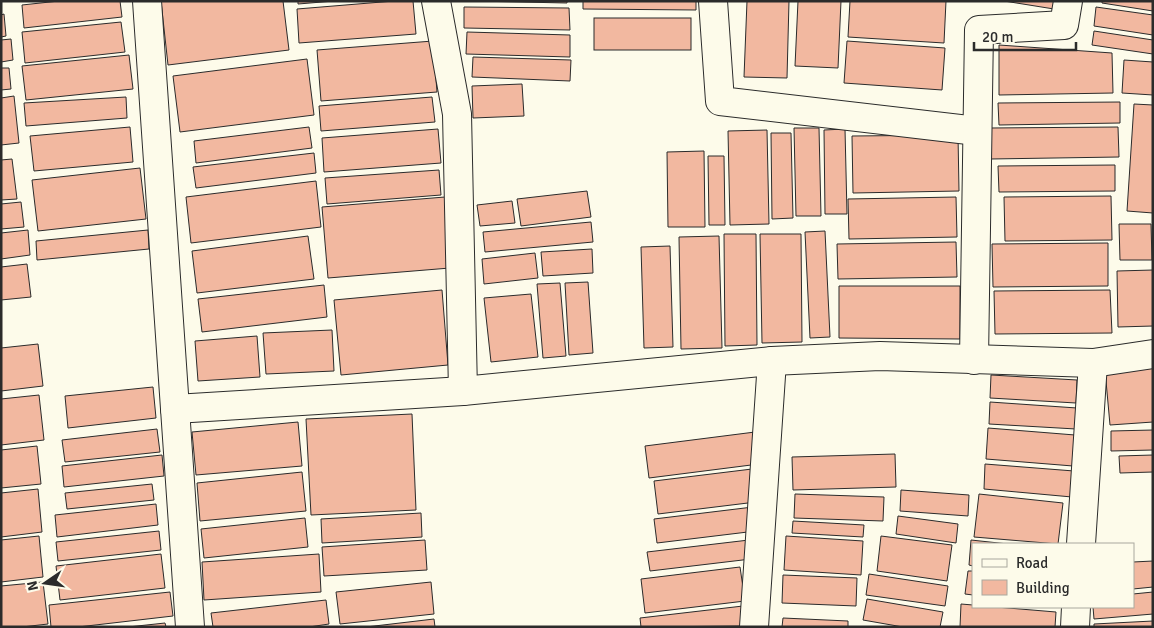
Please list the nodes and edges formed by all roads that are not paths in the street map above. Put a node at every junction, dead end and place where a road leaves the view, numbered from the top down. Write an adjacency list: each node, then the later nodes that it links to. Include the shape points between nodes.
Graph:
1 (147, 1): 11 (street)
2 (436, 1): 10 (street, via 457,114)
3 (713, 1): 5 (street, via 720,101)
4 (1068, 1): 5 (street, via 1064,25 979,30)
5 (977, 131): 7 (street)
6 (1153, 354): 9 (street)
7 (974, 360): 8 (street, via 880,356); 9 (street)
8 (772, 361): 10 (street); 15 (street)
9 (1093, 363): 12 (street)
10 (462, 391): 11 (street)
11 (175, 408): 14 (street)
12 (1081, 543)
13 (1076, 608): 16 (street)
14 (190, 627)
15 (754, 627)
16 (1075, 627)

